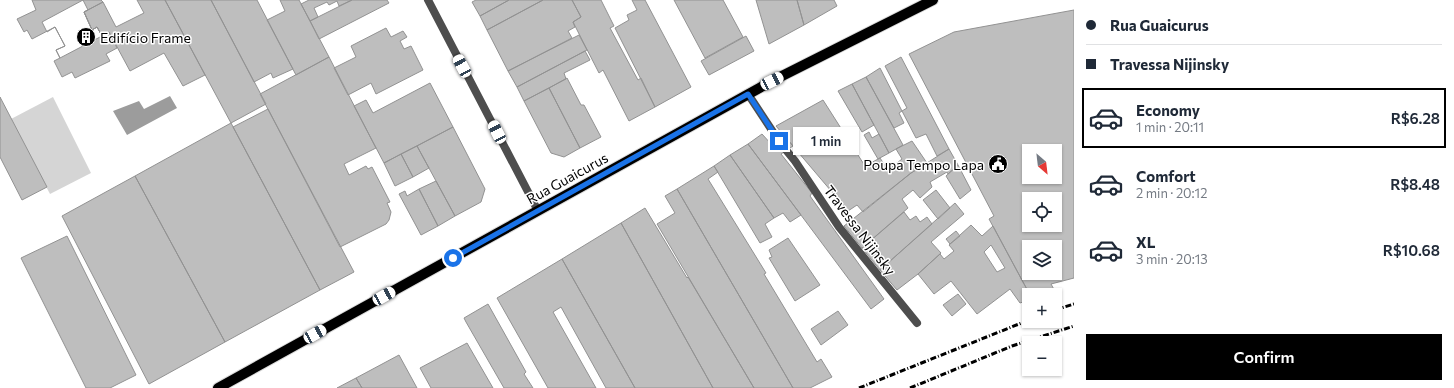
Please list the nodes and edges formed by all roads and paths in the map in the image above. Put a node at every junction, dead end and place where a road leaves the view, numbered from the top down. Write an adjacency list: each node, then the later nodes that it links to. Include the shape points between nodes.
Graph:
1 (428, 0): 6 (street)
2 (933, 0): 3 (main road, Rua Guaicurus)
3 (748, 94): 4 (street); 6 (main road, Rua Guaicurus)
4 (779, 141)
5 (786, 150): 7 (street, Travessa Nijinsky, via 839,227)
6 (538, 211): 8 (main road, Rua Guaicurus)
7 (917, 323)
8 (218, 388)

